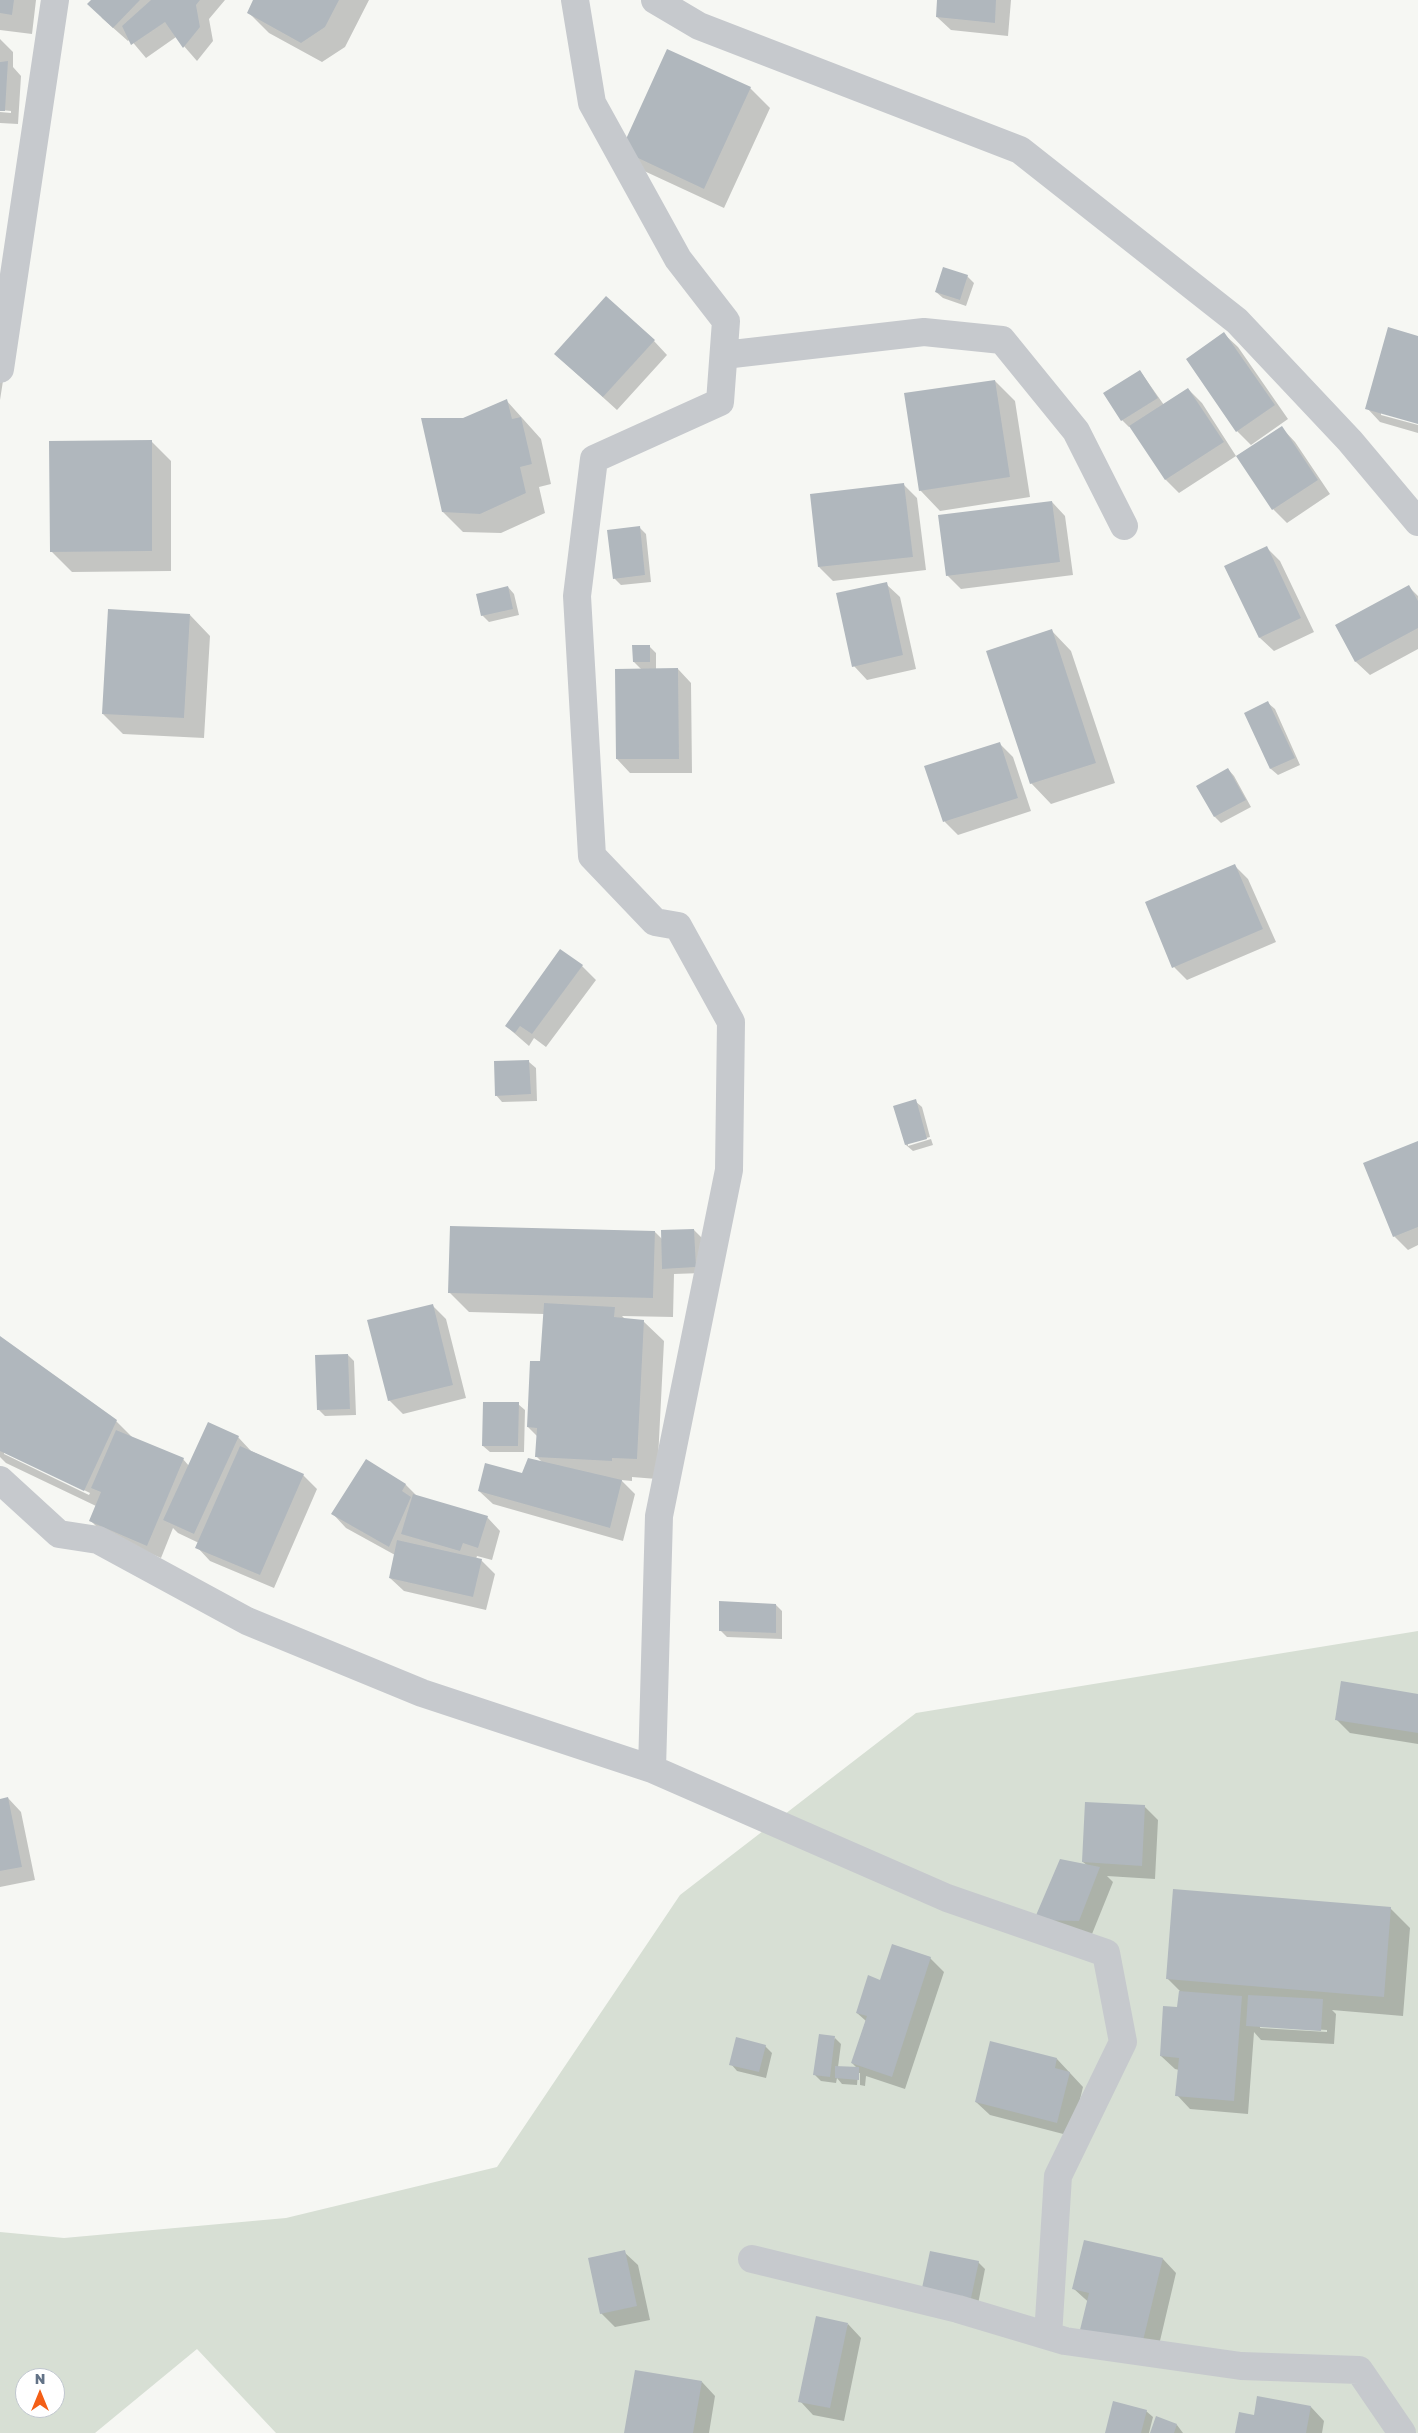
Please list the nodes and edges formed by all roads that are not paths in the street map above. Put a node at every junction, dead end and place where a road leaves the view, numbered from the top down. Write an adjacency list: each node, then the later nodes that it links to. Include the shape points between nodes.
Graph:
1 (55, 0): 5 (street)
2 (575, 0): 4 (street, via 592,103 678,259 726,321)
3 (655, 0): 6 (street, via 699,26 1020,150 1237,321 1350,441)
4 (724, 355): 7 (street, via 924,332 1002,340 1076,431); 9 (street, via 720,402 594,459 577,596 592,856 655,922 678,926 732,1022 729,1170 659,1516)
5 (0, 369)
6 (1418, 522)
7 (1124, 526)
8 (0, 1480): 9 (street, via 59,1534 98,1540 247,1621 422,1693)
9 (652, 1769): 11 (street, via 947,1898 1106,1953 1123,2042 1058,2176)
10 (752, 2259): 11 (street, via 958,2309)
11 (1048, 2336): 12 (street, via 1241,2366 1359,2370)
12 (1402, 2433)

